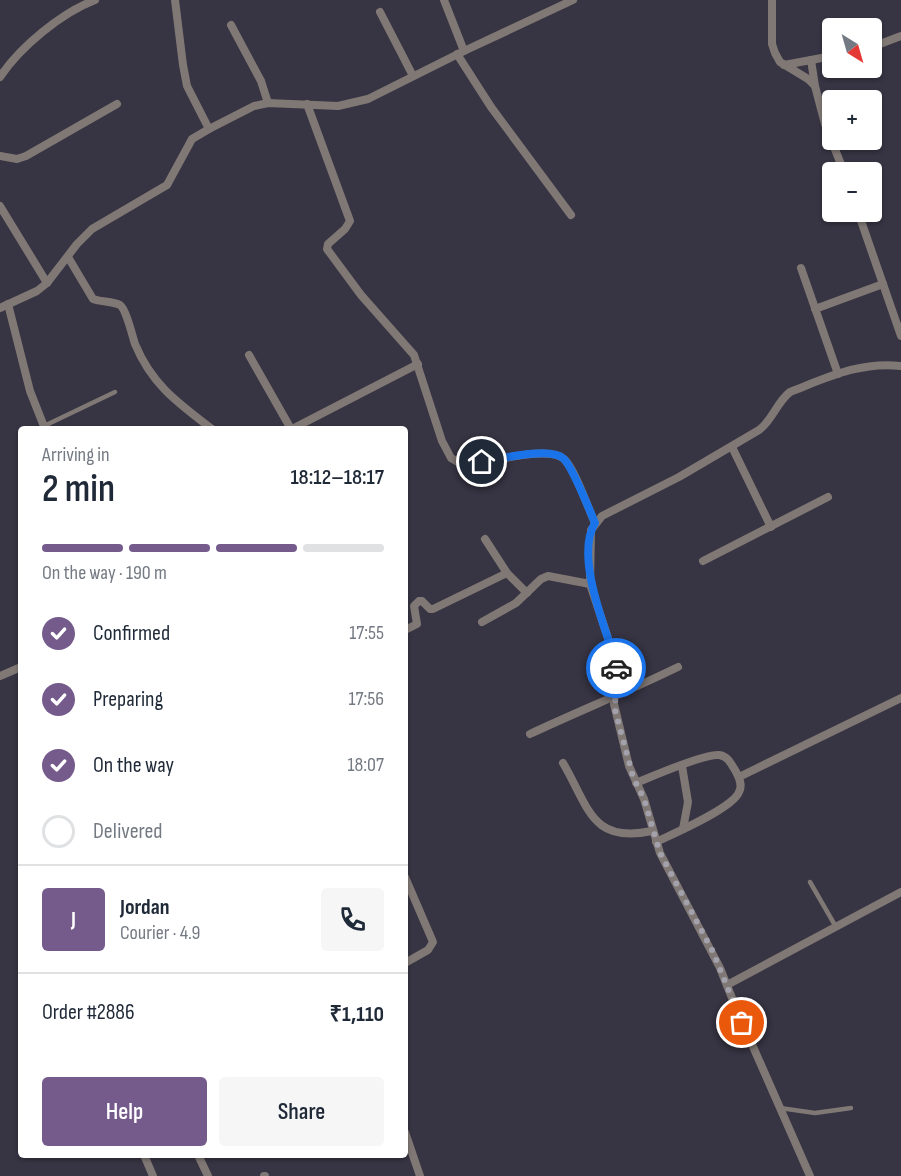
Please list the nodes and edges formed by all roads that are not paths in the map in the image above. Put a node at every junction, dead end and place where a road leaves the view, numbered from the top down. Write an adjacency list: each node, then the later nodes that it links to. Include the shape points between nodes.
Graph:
1 (95, 0): 15 (street, via 61,18)
2 (175, 0): 20 (street, via 188,86)
3 (444, 0): 10 (street)
4 (573, 0): 10 (street)
5 (772, 0): 13 (street, via 772,44)
6 (380, 12): 14 (street)
7 (231, 25): 18 (street, via 261,81)
8 (901, 36): 9 (street)
9 (882, 43)
10 (460, 53): 14 (street); 24 (street, via 491,107)
11 (822, 58): 12 (street)
12 (811, 60): 13 (street); 16 (street)
13 (784, 65): 16 (street)
14 (413, 76): 19 (street, via 353,104)
15 (0, 77)
16 (815, 86): 22 (street)
17 (117, 104): 21 (street, via 26,156)
18 (268, 104): 19 (street); 20 (street, via 254,106)
19 (308, 104): 34 (street, via 350,221 327,249)
20 (210, 129): 26 (street, via 192,139 168,185 92,230)
21 (0, 156)
22 (839, 162)
23 (0, 206): 28 (street)
24 (571, 215)
25 (861, 222): 29 (street)
26 (68, 257): 28 (street); 40 (street, via 93,299 117,304 124,310 136,346 161,388)
27 (801, 268): 31 (street)
28 (47, 283): 30 (street)
29 (883, 284): 31 (street); 32 (street)
30 (4, 306): 38 (street)
31 (815, 309): 36 (street)
32 (901, 336)
33 (249, 355): 41 (street)
34 (418, 364): 42 (street); 45 (street, via 442,441 457,464 549,453 560,456 569,465)
35 (901, 366): 36 (street, via 872,365)
36 (838, 374): 43 (street, via 790,392 767,424)
37 (115, 392): 39 (lane)
38 (43, 426)
39 (48, 426)
40 (208, 426)
41 (290, 426)
42 (298, 426)
43 (732, 447): 45 (street); 46 (street)
44 (828, 497): 46 (street)
45 (595, 523): 50 (street, via 589,540)
46 (771, 527): 48 (street)
47 (485, 539): 49 (street)
48 (703, 561)
49 (507, 573): 51 (street); 53 (street, via 433,609 419,601 414,606 417,624)
50 (590, 584): 51 (street, via 548,576); 57 (street, via 615,659)
51 (527, 593): 52 (street)
52 (482, 622)
53 (408, 628)
54 (678, 667): 57 (street)
55 (18, 668): 56 (street)
56 (0, 676)
57 (615, 696): 59 (street); 63 (street, via 615,710)
58 (901, 698): 62 (street)
59 (530, 734)
60 (563, 763): 65 (street, via 600,826 629,835)
61 (682, 766): 62 (street, via 718,755 728,759); 63 (street); 64 (street, via 688,802)
62 (739, 777): 64 (street, via 741,787 736,797)
63 (636, 783): 65 (street)
64 (683, 830): 66 (street)
65 (652, 831): 66 (street)
66 (656, 842): 72 (street)
67 (810, 882): 70 (lane)
68 (408, 884): 71 (street, via 432,942 428,950)
69 (901, 892): 70 (street)
70 (836, 927): 72 (street)
71 (408, 961)
72 (727, 985): 73 (street)
73 (780, 1108): 74 (lane, via 815,1113); 81 (street)
74 (851, 1108)
75 (408, 1141): 80 (street)
76 (145, 1158): 78 (street)
77 (199, 1158): 79 (street)
78 (153, 1176)
79 (208, 1176)
80 (420, 1176)
81 (810, 1176)

